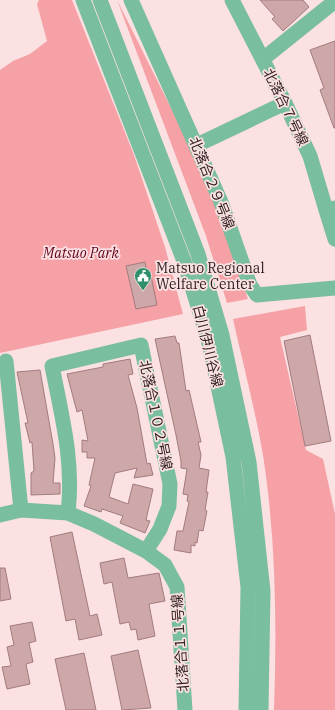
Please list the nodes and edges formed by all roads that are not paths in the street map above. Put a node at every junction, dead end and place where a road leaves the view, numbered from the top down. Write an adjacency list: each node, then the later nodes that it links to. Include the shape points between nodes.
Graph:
1 (83, 0): 18 (street, 白川伊川谷線, via 184,261 208,339 233,457 248,587)
2 (100, 0): 19 (street, 白川伊川谷線, via 198,254 222,335 249,462 263,591)
3 (131, 0): 8 (street, 北落合２９号線)
4 (232, 0): 6 (street, 北落合７号線)
5 (335, 1): 6 (street)
6 (263, 59): 7 (street, 北落合７号線)
7 (285, 103): 8 (street); 9 (street, 北落合７号線, via 310,156)
8 (197, 145): 11 (street, 北落合２９号線, via 221,202 250,285 257,295)
9 (330, 209): 10 (street, 北落合７号線)
10 (335, 239)
11 (335, 288)
12 (6, 361): 13 (street)
13 (21, 510): 14 (street, 北落合１１号線); 15 (street, 北落合１１号線)
14 (68, 513): 16 (street, 北落合１１号線); 16 (street, 北落合１０２号線, via 71,488 70,457 52,366 141,345 170,484 169,506 160,529)
15 (0, 515)
16 (146, 551): 17 (street, 北落合１１号線, via 165,565 177,587)
17 (185, 710)
18 (246, 710)
19 (261, 710)

